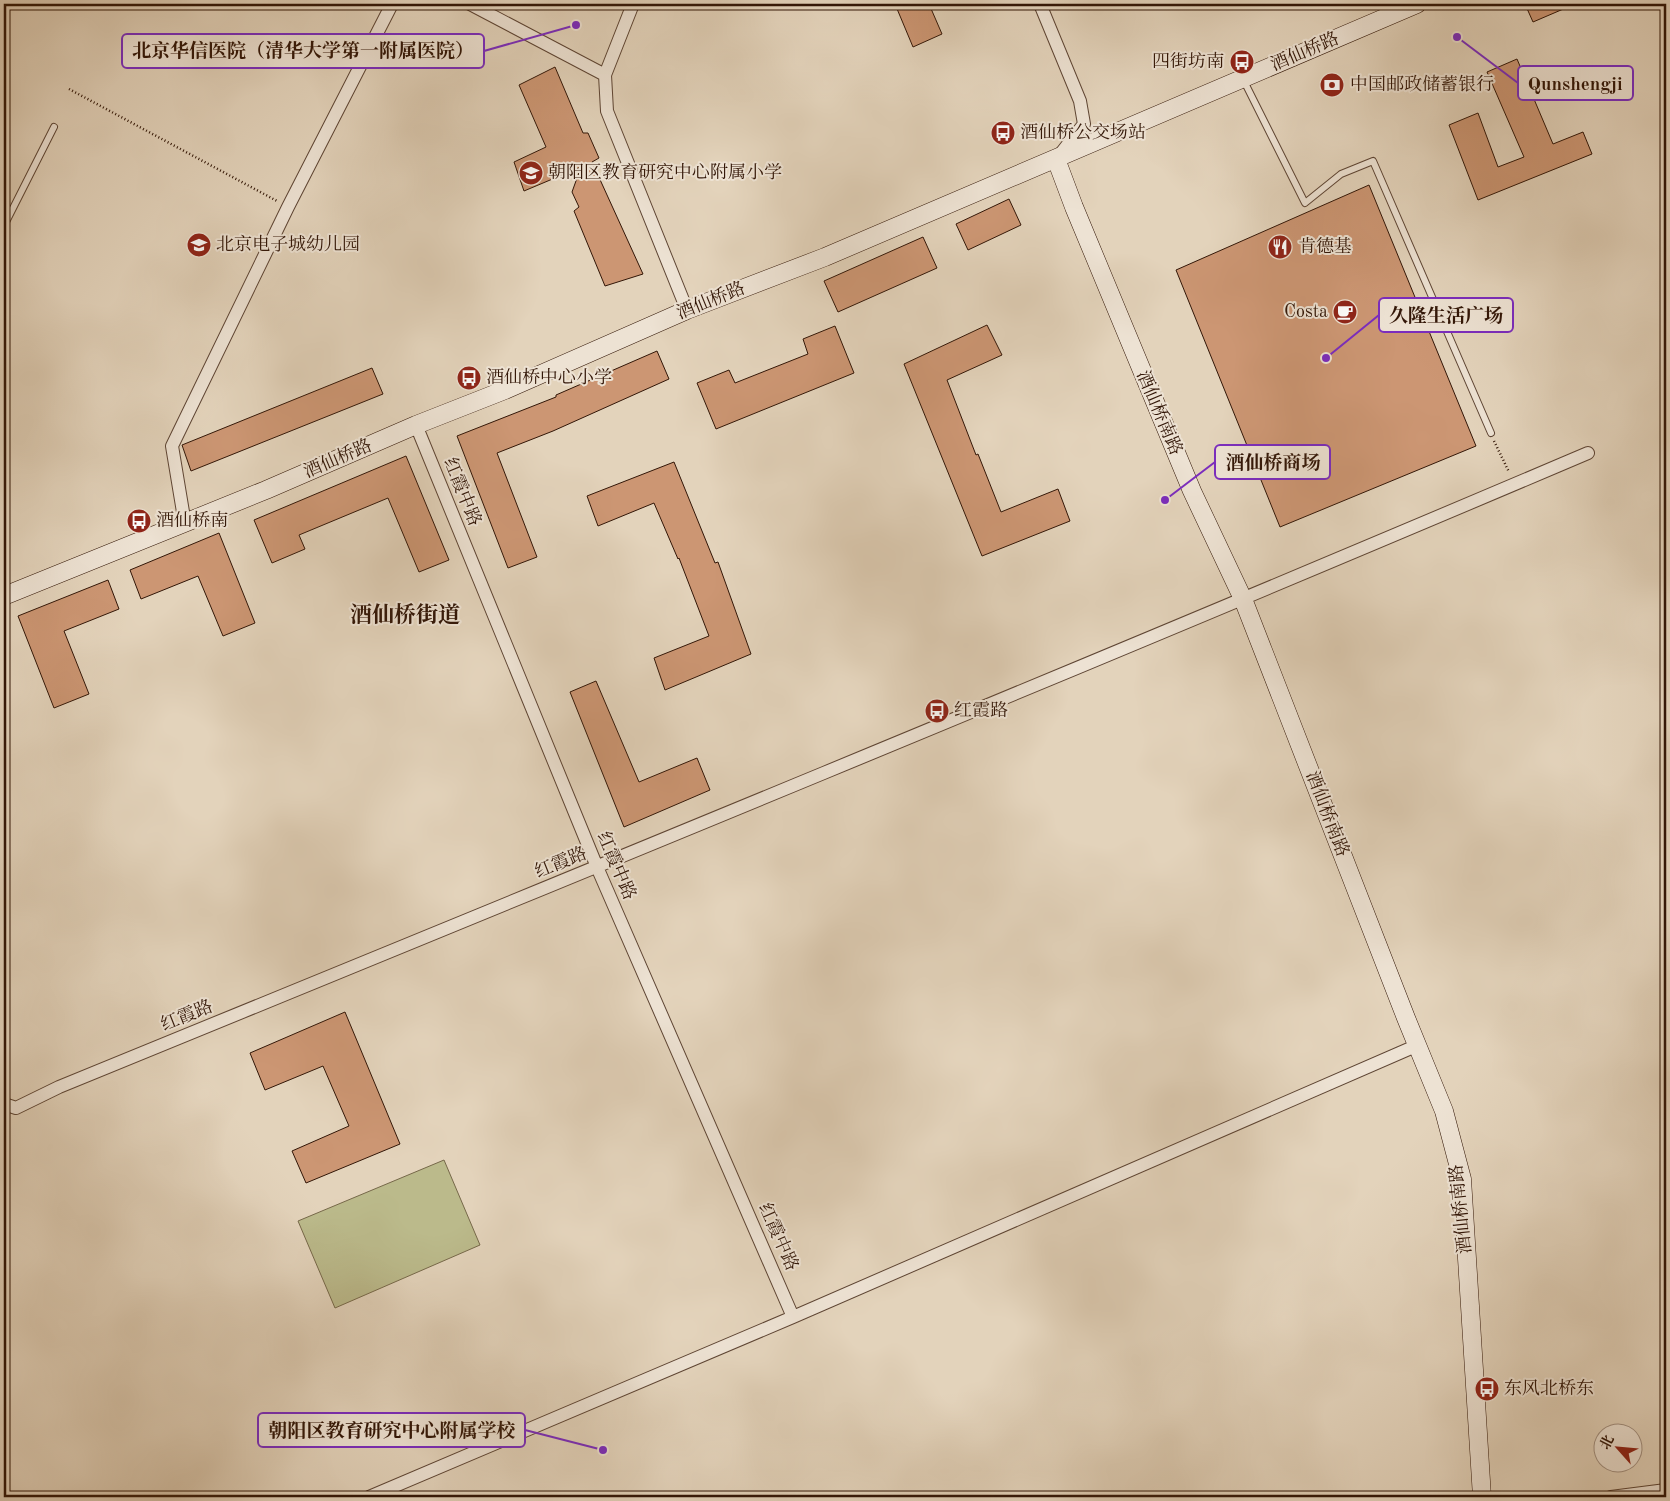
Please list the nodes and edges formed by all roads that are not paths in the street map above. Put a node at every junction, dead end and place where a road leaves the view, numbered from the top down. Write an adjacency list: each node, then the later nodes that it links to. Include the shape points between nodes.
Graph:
1 (392, 4): 15 (street, via 288,207 172,446)
2 (470, 4): 6 (street)
3 (633, 4): 6 (street)
4 (1040, 4): 9 (street, via 1080,101 1084,124)
5 (1406, 6): 7 (street, 酒仙桥路)
6 (605, 76): 11 (street, via 607,111)
7 (1243, 79): 9 (street, 酒仙桥路); 13 (lane, via 1305,203 1341,174 1374,161)
8 (54, 128): 10 (lane)
9 (1056, 159): 11 (street, 酒仙桥路, via 825,257); 17 (street, 酒仙桥南路, via 1192,491)
10 (4, 226)
11 (687, 310): 12 (street, 酒仙桥路, via 505,390)
12 (416, 425): 15 (street, 酒仙桥路); 18 (street, 红霞中路)
13 (1491, 433)
14 (1588, 453): 17 (street, 红霞路)
15 (185, 524): 16 (street, 酒仙桥路)
16 (4, 596)
17 (1243, 600): 18 (street, 红霞路); 19 (street, 酒仙桥南路)
18 (597, 867): 20 (street, 红霞路, via 59,1087 16,1108); 21 (street, 红霞中路)
19 (1418, 1044): 21 (street); 24 (street, 酒仙桥南路, via 1444,1111 1462,1179)
20 (4, 1104)
21 (793, 1317): 23 (street)
22 (1666, 1490): 25 (street)
23 (369, 1497)
24 (1482, 1497)
25 (1612, 1497)

